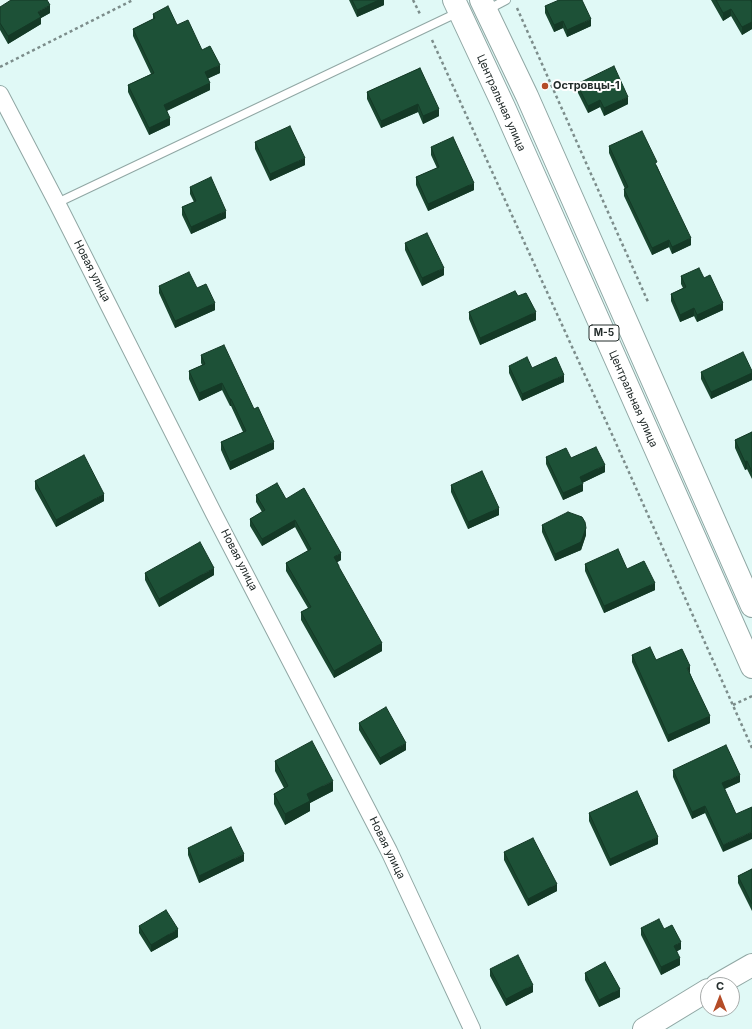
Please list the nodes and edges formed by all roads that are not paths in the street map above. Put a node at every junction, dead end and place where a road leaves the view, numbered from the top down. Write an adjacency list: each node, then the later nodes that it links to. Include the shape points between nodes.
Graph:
1 (506, 0): 2 (lane)
2 (484, 5): 6 (main road, М-5, via 527,96)
3 (457, 6): 5 (lane, via 426,28); 7 (main road, Центральная улица / М-5)
4 (0, 94): 5 (street, Новая улица)
5 (57, 203): 11 (street, Новая улица, via 214,514 389,851)
6 (752, 606)
7 (752, 667)
8 (752, 965): 9 (main road)
9 (731, 977)
10 (700, 995): 12 (main road)
11 (472, 1029)
12 (644, 1029)

